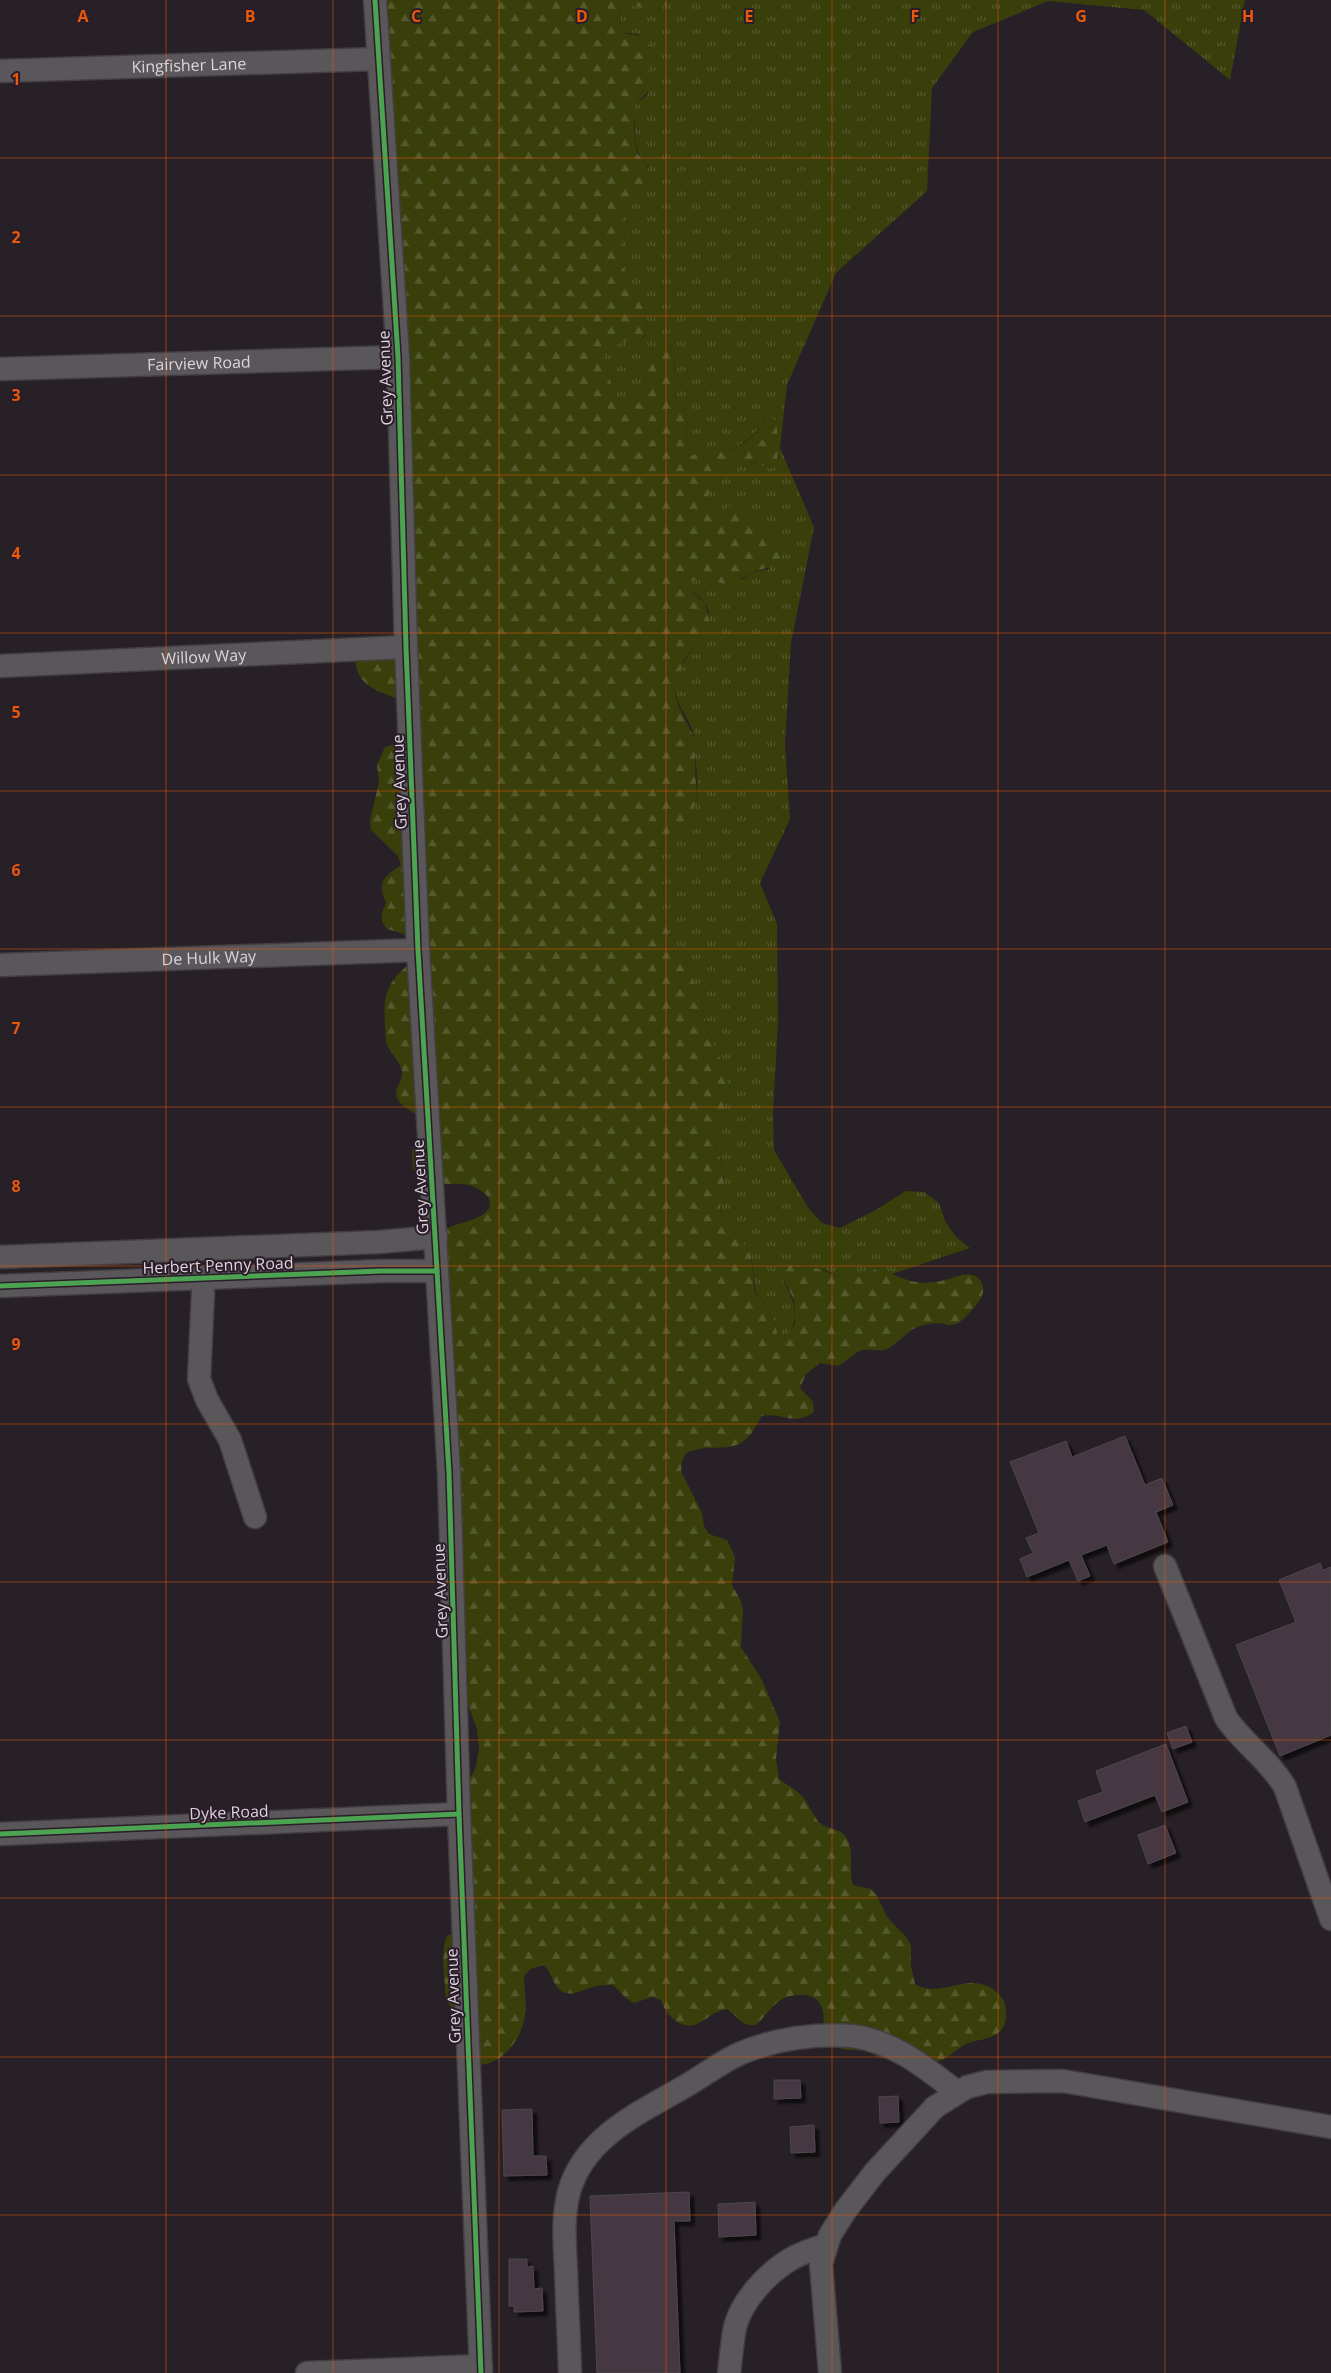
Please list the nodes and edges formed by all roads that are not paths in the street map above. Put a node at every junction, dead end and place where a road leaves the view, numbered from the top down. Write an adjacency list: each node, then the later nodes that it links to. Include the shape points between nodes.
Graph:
1 (375, 0): 2 (street, Grey Avenue)
2 (377, 59): 3 (street, Kingfisher Lane); 4 (street, Grey Avenue)
3 (0, 71)
4 (398, 357): 5 (street, Fairview Road); 6 (street, Grey Avenue)
5 (0, 369)
6 (406, 647): 7 (street, Willow Way); 8 (street, Grey Avenue)
7 (0, 666)
8 (418, 950): 9 (street, De Hulk Way); 10 (street, Grey Avenue)
9 (0, 965)
10 (436, 1237): 11 (street, Herbert Penny Road, via 379,1242); 12 (street, Grey Avenue)
11 (0, 1256)
12 (436, 1271): 13 (street, Herbert Penny Road); 17 (street, Grey Avenue, via 449,1473)
13 (202, 1278): 14 (street, Herbert Penny Road); 15 (street, via 199,1379 206,1400 237,1457)
14 (0, 1286)
15 (255, 1517)
16 (1165, 1566): 19 (street, via 1226,1718 1241,1739 1279,1777 1285,1788)
17 (459, 1814): 18 (street, Dyke Road); 23 (street, Grey Avenue)
18 (0, 1834)
19 (1331, 1919)
20 (956, 2092): 21 (street, via 987,2082 1062,2081); 22 (street, via 934,2107 876,2172 845,2211); 25 (street, via 919,2063 893,2048 854,2037 815,2035 740,2053 627,2121 603,2139 582,2163 569,2192 564,2222)
21 (1331, 2127)
22 (825, 2246): 26 (street, via 794,2257 780,2266 754,2293 735,2326); 27 (street, via 821,2264)
23 (481, 2370): 24 (street)
24 (307, 2373)
25 (570, 2373)
26 (729, 2373)
27 (830, 2373)

